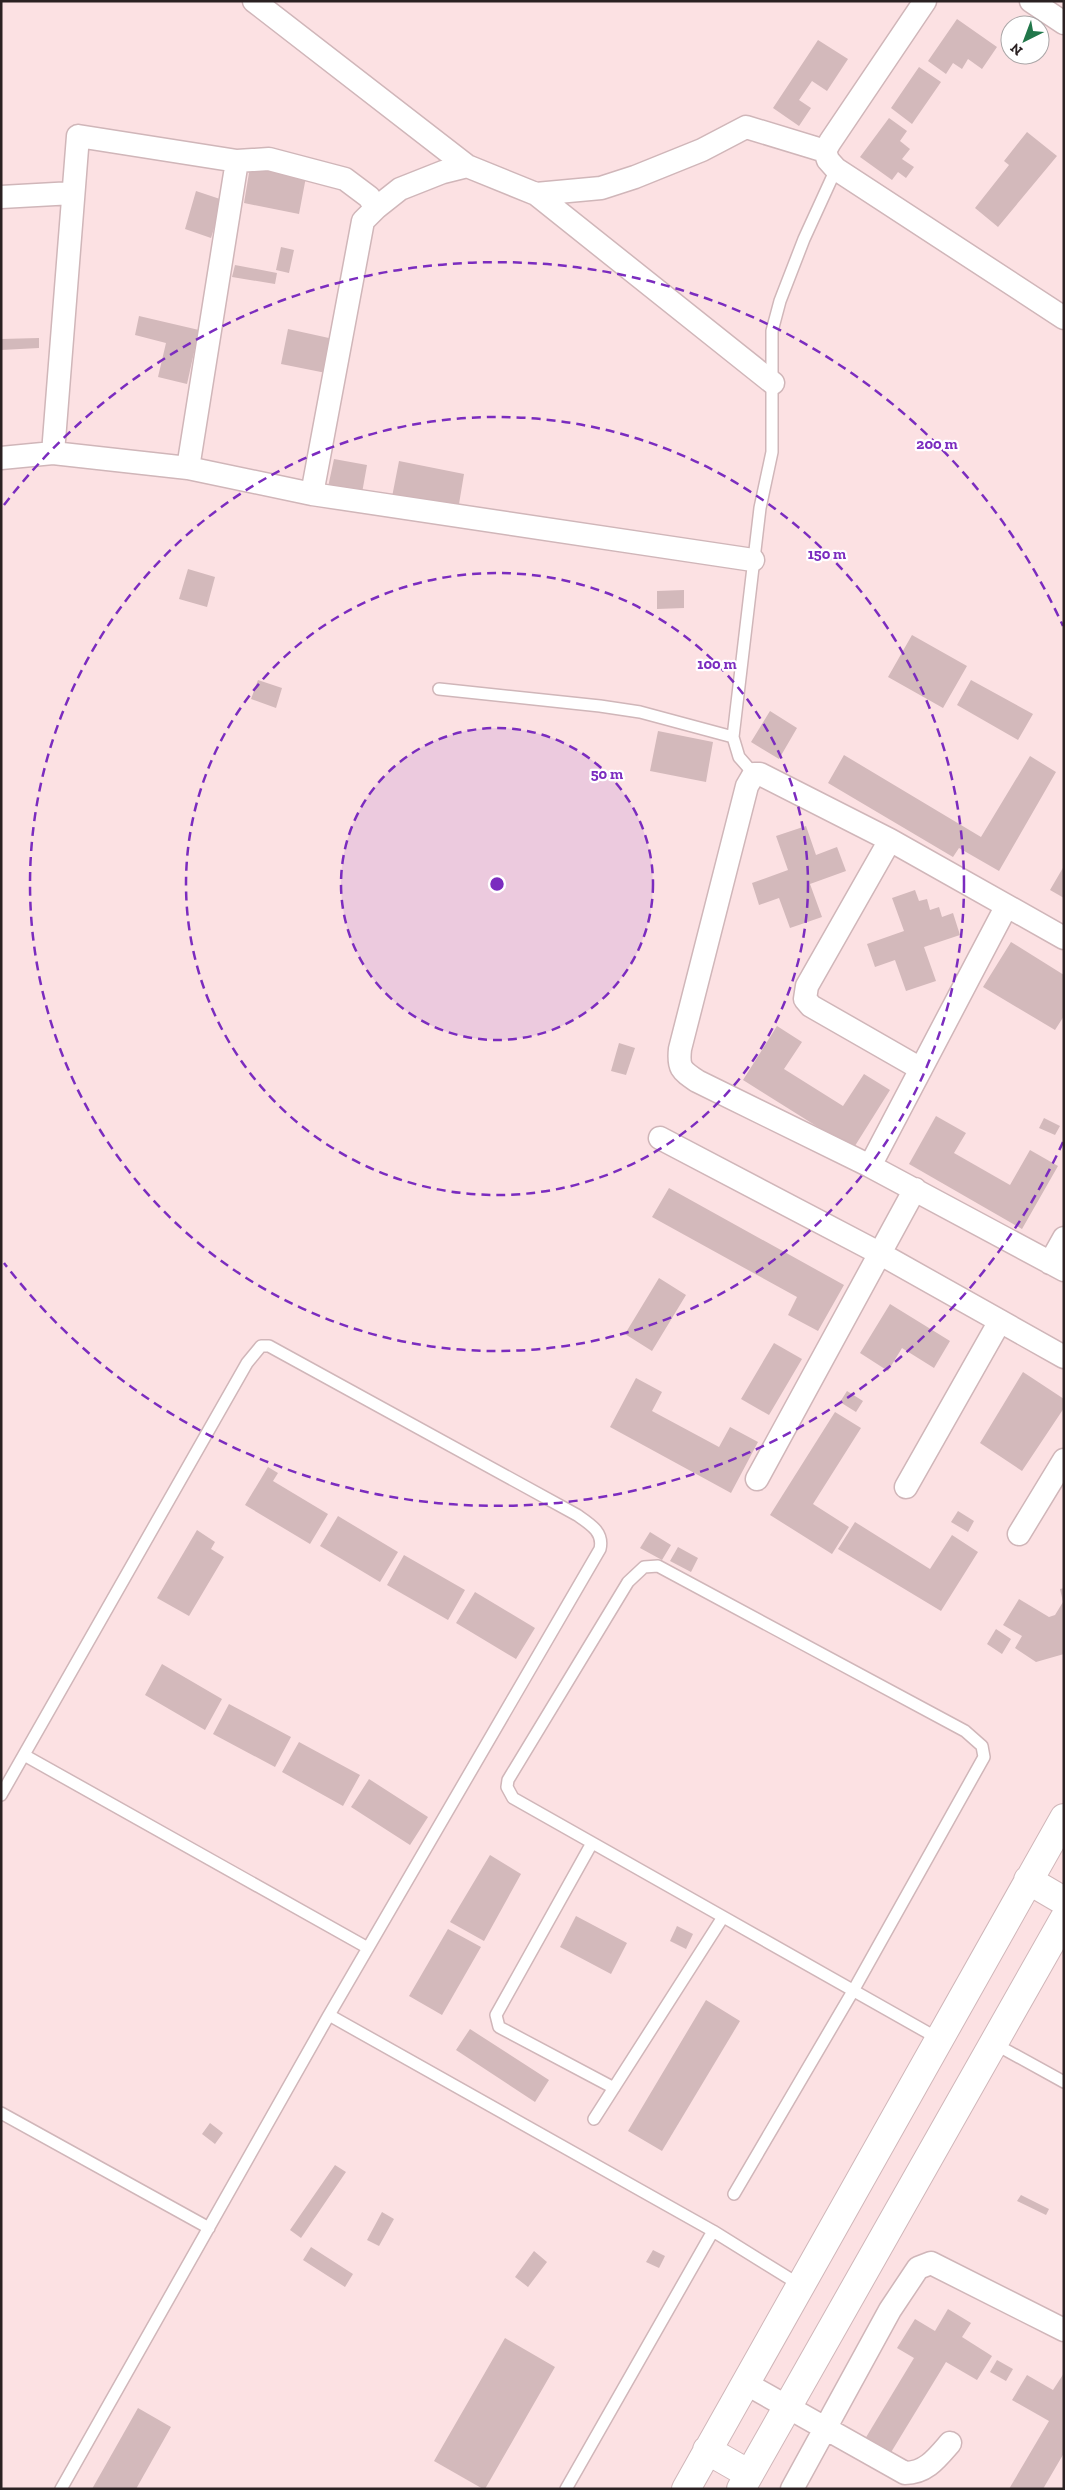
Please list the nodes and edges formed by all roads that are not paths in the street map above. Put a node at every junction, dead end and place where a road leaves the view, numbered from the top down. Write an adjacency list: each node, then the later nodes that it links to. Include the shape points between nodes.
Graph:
1 (254, 1): 7 (street)
2 (925, 1): 5 (street)
3 (1031, 1): 4 (street)
4 (1064, 23)
5 (831, 160): 9 (street, via 746,127 702,150 601,188); 12 (street); 13 (lane, via 772,331)
6 (237, 161): 8 (street, via 78,136); 11 (street, via 269,159 345,179 369,196); 16 (street)
7 (467, 166): 9 (street); 11 (street, via 400,189)
8 (73, 193): 10 (street); 14 (street)
9 (536, 194): 13 (street)
10 (1, 197)
11 (376, 208): 17 (street, via 363,221)
12 (1064, 318)
13 (773, 383): 18 (lane, via 772,452)
14 (53, 453): 15 (street); 16 (street)
15 (1, 458)
16 (188, 468): 17 (street)
17 (312, 494): 18 (street)
18 (753, 560): 20 (lane)
19 (439, 688): 20 (lane, via 640,712)
20 (733, 737): 21 (lane, via 739,757)
21 (754, 774): 22 (street, via 760,774); 27 (street, via 747,786 679,1063 683,1071 696,1081)
22 (890, 840): 23 (street); 25 (street, via 807,986 805,999 811,1006)
23 (1006, 907): 24 (street); 25 (street)
24 (1064, 938)
25 (921, 1069): 27 (street)
26 (660, 1138): 30 (street)
27 (870, 1166): 28 (street)
28 (915, 1189): 30 (street); 31 (street)
29 (1064, 1238): 31 (street)
30 (879, 1253): 32 (street); 35 (street)
31 (1057, 1266)
32 (1000, 1321): 33 (street); 36 (street)
33 (1064, 1357)
34 (1064, 1460): 37 (street)
35 (757, 1479)
36 (906, 1487)
37 (1020, 1534)
38 (24, 1755): 39 (lane); 46 (lane); 46 (lane, via 247,1363 261,1346 269,1346 577,1515 598,1532 602,1541 600,1550)
39 (1, 1795)
40 (1064, 1818): 42 (street)
41 (592, 1843): 44 (lane); 47 (lane, via 513,1798 506,1787 628,1582 644,1566 658,1566 965,1731 982,1746 984,1757); 52 (lane, via 496,2016 499,2026 518,2038)
42 (1028, 1880): 43 (street); 49 (street)
43 (1064, 1901)
44 (723, 1917): 47 (lane); 52 (lane)
45 (1064, 1919): 50 (street)
46 (368, 1948): 48 (lane)
47 (853, 1991): 49 (lane); 55 (lane)
48 (329, 2015): 56 (lane); 57 (lane)
49 (938, 2040): 58 (street)
50 (995, 2044): 51 (lane); 61 (street)
51 (1064, 2082)
52 (614, 2088): 54 (lane)
53 (1, 2113): 56 (lane)
54 (594, 2119)
55 (734, 2194)
56 (209, 2228): 66 (lane)
57 (713, 2231): 58 (lane); 67 (lane)
58 (800, 2284): 60 (street)
59 (1064, 2330): 62 (street, via 931,2262 923,2264 890,2310)
60 (745, 2383): 61 (street); 64 (street)
61 (787, 2407): 62 (street); 65 (street)
62 (825, 2427): 63 (street, via 906,2472 917,2473 933,2462); 69 (street)
63 (950, 2443)
64 (708, 2450): 65 (street); 68 (street)
65 (745, 2481)
66 (61, 2489)
67 (566, 2489)
68 (686, 2489)
69 (792, 2489)

